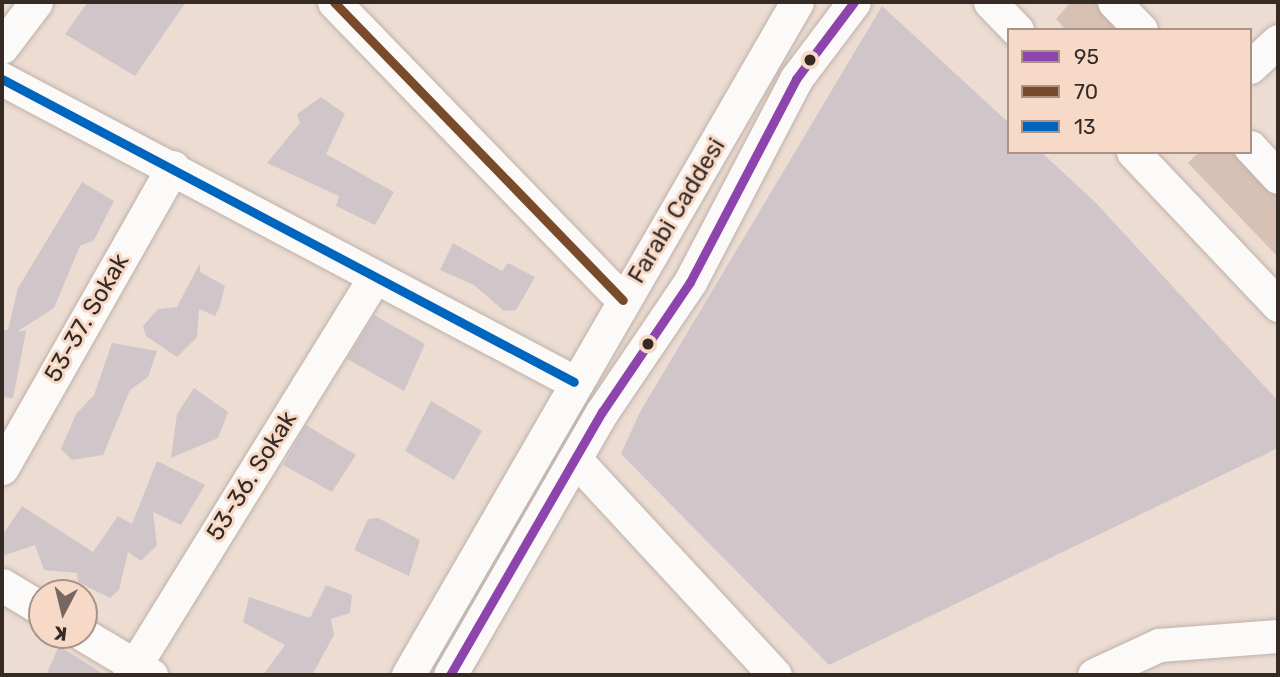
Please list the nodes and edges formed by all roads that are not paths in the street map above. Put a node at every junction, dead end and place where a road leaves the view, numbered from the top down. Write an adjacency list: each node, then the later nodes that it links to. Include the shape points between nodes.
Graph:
1 (36, 2): 10 (street)
2 (334, 2): 18 (street)
3 (797, 2): 18 (street, Farabi Caddesi)
4 (855, 2): 21 (street, Farabi Caddesi, via 796,79 690,282)
5 (990, 2): 7 (street)
6 (1114, 2): 8 (street)
7 (1015, 28)
8 (1138, 28)
9 (1278, 41): 11 (street)
10 (2, 47)
11 (1252, 65)
12 (2, 79): 15 (street)
13 (1252, 149): 16 (street)
14 (1135, 154): 19 (street)
15 (173, 167): 17 (street); 22 (street, 53-37. Sokak)
16 (1278, 177)
17 (375, 277): 20 (street); 27 (street, 53-36. Sokak)
18 (623, 300): 20 (street, Farabi Caddesi)
19 (1278, 305)
20 (574, 382): 28 (street, Farabi Caddesi)
21 (575, 460): 29 (street, Farabi Caddesi); 30 (street)
22 (2, 468)
23 (2, 585): 24 (street)
24 (28, 601)
25 (1278, 636): 31 (street, via 1159,645)
26 (98, 645): 27 (street)
27 (138, 672)
28 (408, 675)
29 (450, 675)
30 (775, 675)
31 (1094, 675)

